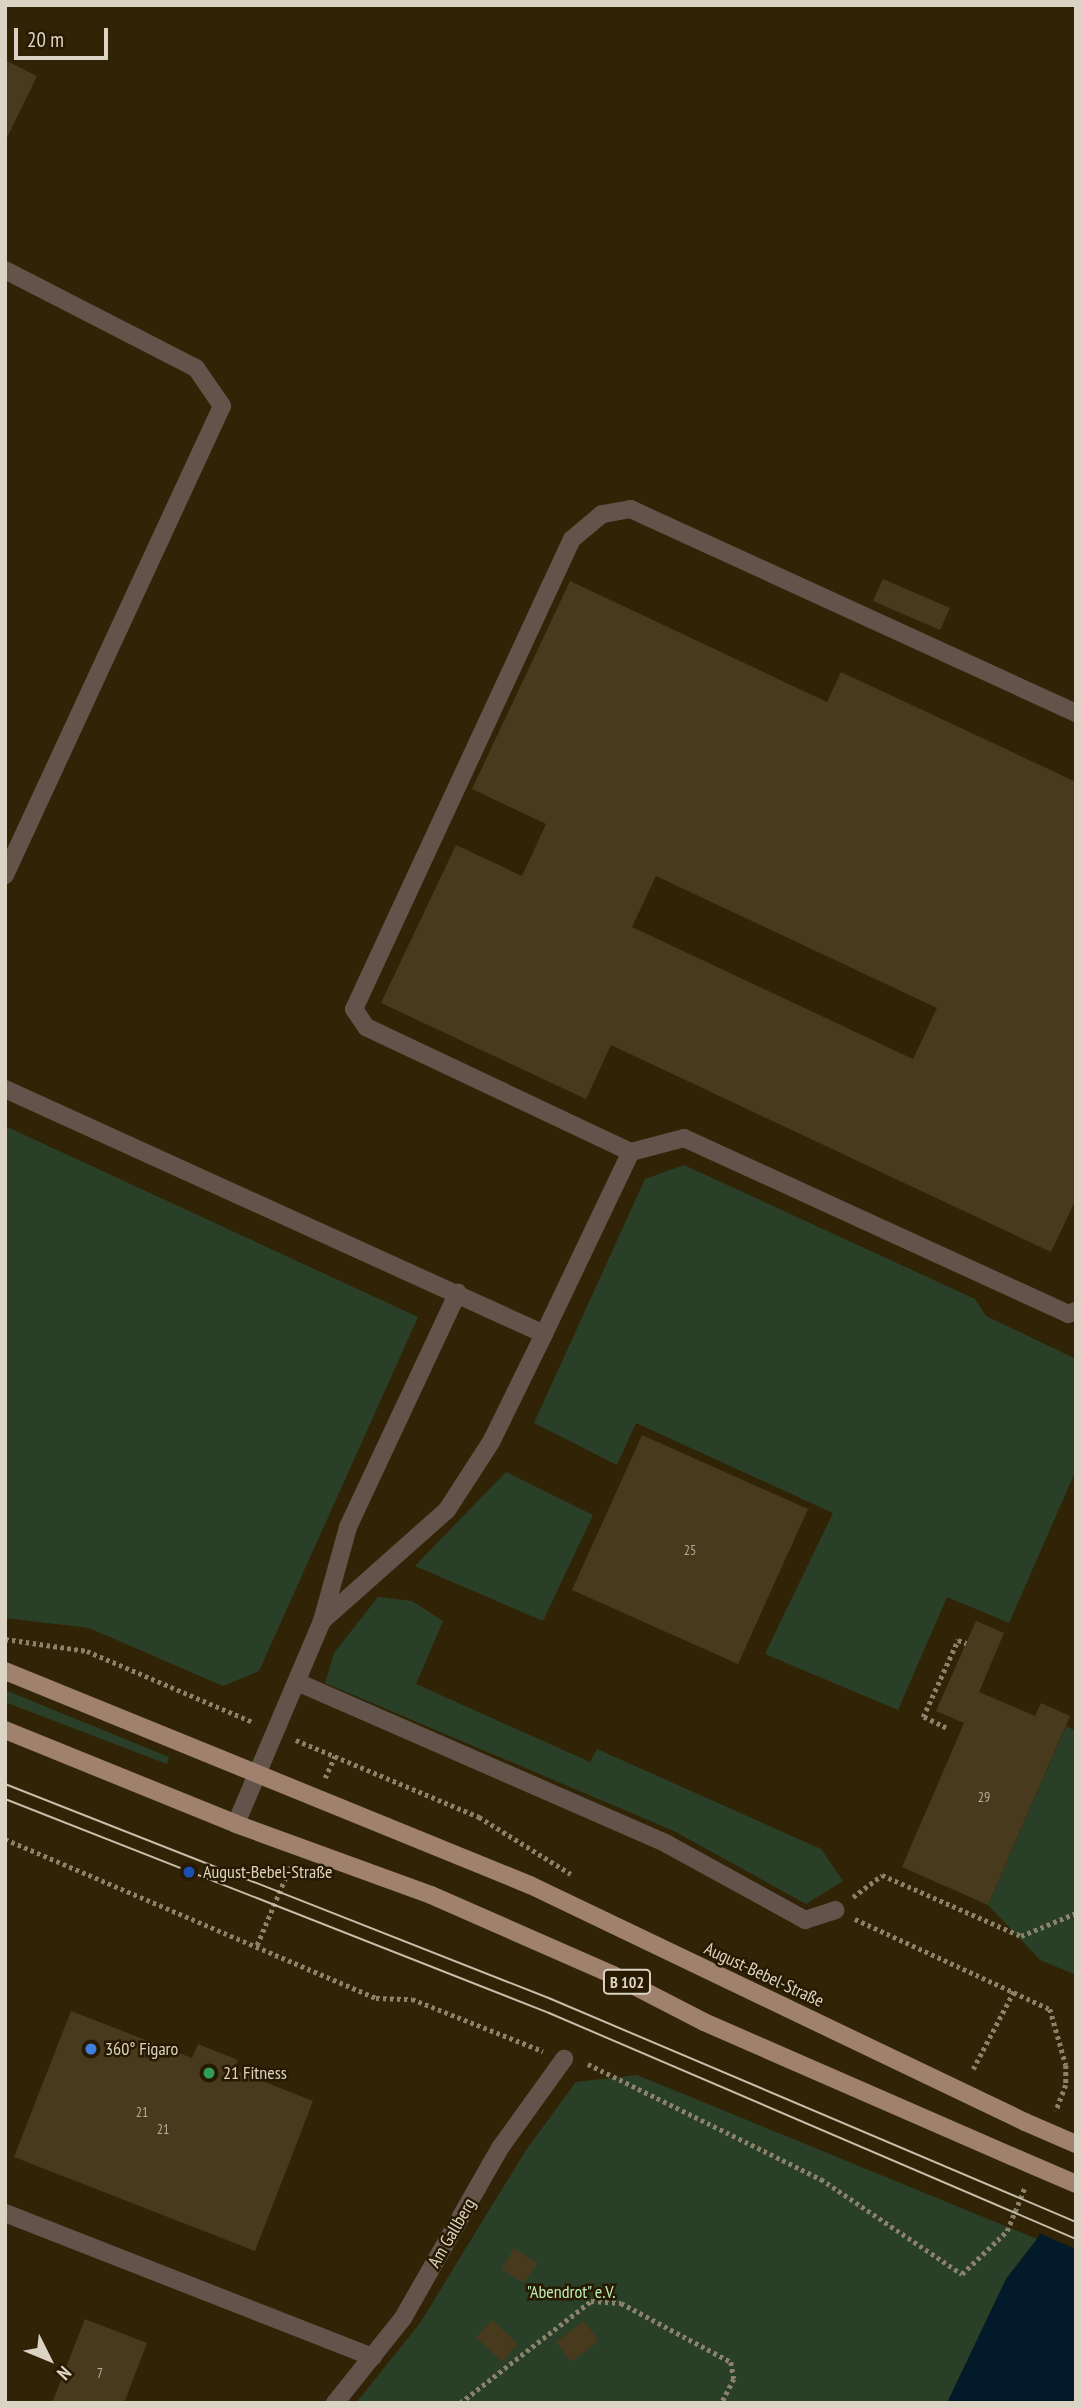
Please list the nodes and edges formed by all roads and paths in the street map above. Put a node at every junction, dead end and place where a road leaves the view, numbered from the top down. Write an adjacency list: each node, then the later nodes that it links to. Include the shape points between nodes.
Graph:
1 (5, 270): 3 (street, via 196,368 222,406)
2 (1076, 713): 5 (street, via 631,509 602,514 572,539 354,1009 366,1027)
3 (5, 875)
4 (5, 1089): 6 (street)
5 (631, 1152): 7 (street, via 684,1138 1068,1314); 8 (street)
6 (458, 1293): 8 (street); 9 (street, via 348,1527)
7 (1076, 1311)
8 (544, 1334): 9 (street, via 491,1441 447,1510)
9 (322, 1621): 13 (street)
10 (5, 1639): 16 (path, via 87,1651)
11 (966, 1643): 14 (path, via 958,1640 923,1717)
12 (5, 1671): 17 (main road, August-Bebel-Straße / B 102)
13 (297, 1682): 16 (street); 21 (street, via 667,1844 805,1920)
14 (946, 1728)
15 (5, 1730): 18 (main road, B 102)
16 (276, 1732): 17 (street); 20 (path, via 479,1817)
17 (258, 1773): 18 (street); 29 (main road, August-Bebel-Straße / B 102, bridge, via 530,1885)
18 (236, 1824): 30 (main road, B 102, bridge, via 431,1895 613,1975 704,2022)
19 (5, 1839): 24 (path, via 376,1998 412,1999)
20 (577, 1877)
21 (835, 1910): 22 (path, via 882,1875 1021,1936); 23 (path)
22 (1076, 1913)
23 (1014, 1991): 26 (path); 28 (path, via 1050,2009 1066,2066)
24 (564, 2059): 32 (path, via 600,2067 821,2179 962,2274); 33 (street, Am Gallberg, via 500,2148 403,2318)
25 (961, 2063): 26 (path)
26 (974, 2069): 27 (path)
27 (986, 2075)
28 (1066, 2085)
29 (1076, 2144)
30 (1076, 2184)
31 (5, 2213): 33 (street)
32 (1007, 2231)
33 (373, 2357): 34 (street, Am Gallberg)
34 (335, 2403)
35 (460, 2403): 36 (path, via 591,2301 621,2303 731,2362 734,2379)
36 (722, 2403)

